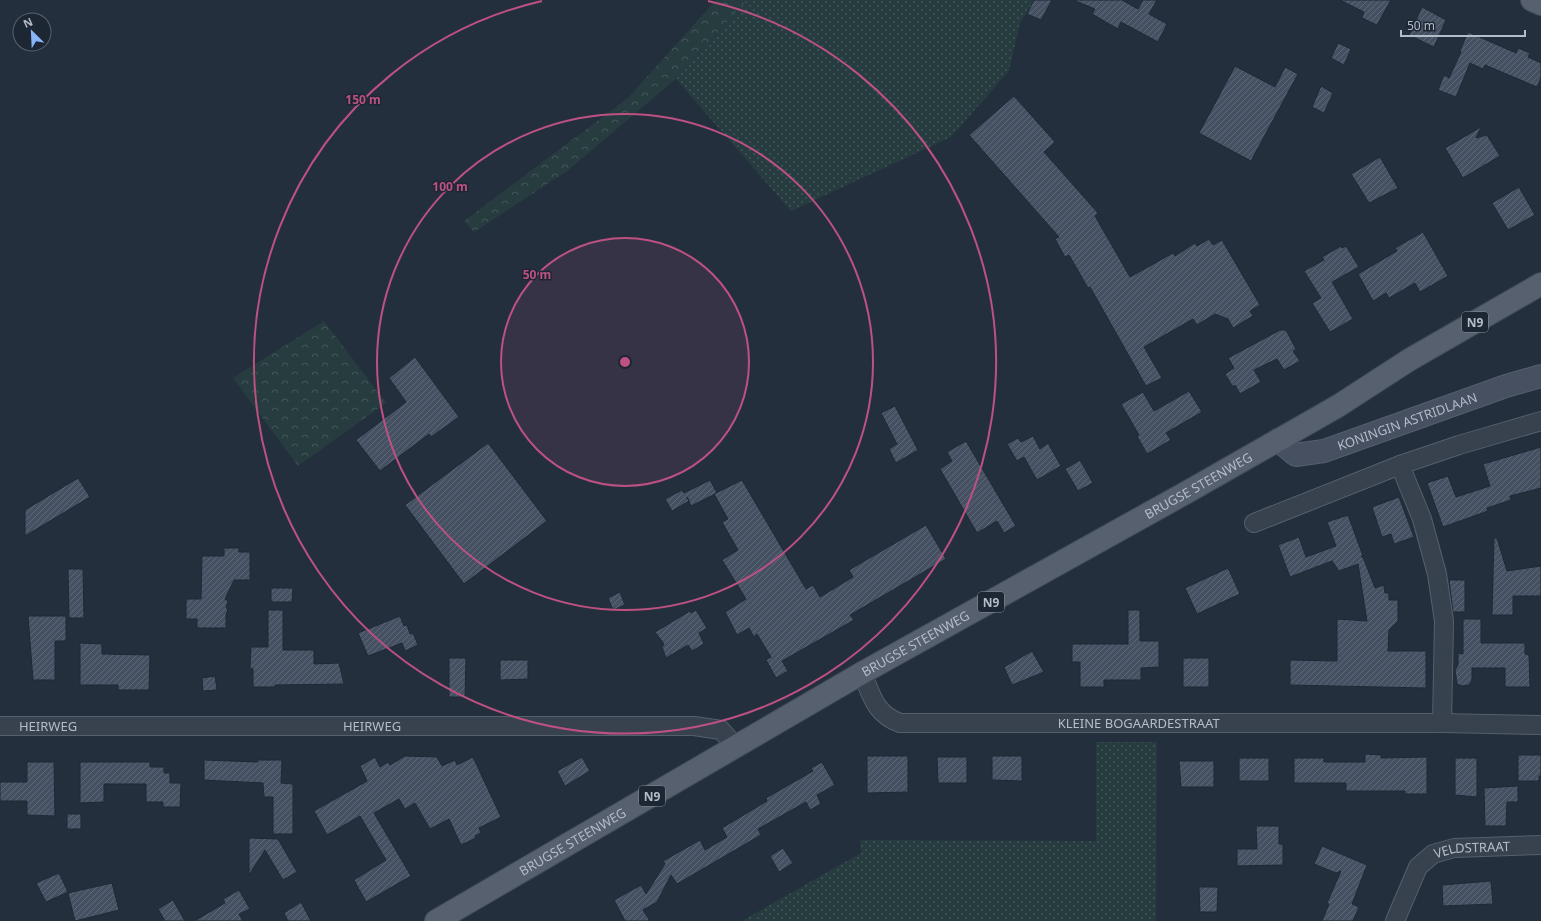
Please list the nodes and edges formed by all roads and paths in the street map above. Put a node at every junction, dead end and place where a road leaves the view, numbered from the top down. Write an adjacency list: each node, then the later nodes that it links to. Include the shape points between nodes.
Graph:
1 (1532, 0): 2 (main road)
2 (1541, 4)
3 (1541, 284): 6 (main road, BRUGSE STEENWEG / N9)
4 (1541, 376): 6 (main road, KONINGIN ASTRIDLAAN, via 1324,451 1296,455)
5 (1541, 421): 7 (street, via 1459,445)
6 (1278, 440): 9 (main road, BRUGSE STEENWEG / N9)
7 (1400, 466): 8 (street); 10 (street, via 1422,519 1437,574 1444,621)
8 (1254, 523)
9 (862, 673): 10 (street, KLEINE BOGAARDESTRAAT, via 878,709 888,718 900,723); 13 (main road, BRUGSE STEENWEG / N9)
10 (1442, 723): 11 (street, KLEINE BOGAARDESTRAAT)
11 (1541, 725)
12 (0, 726): 13 (street, HEIRWEG, via 694,726 722,730)
13 (736, 747): 15 (main road, BRUGSE STEENWEG / N9)
14 (1541, 845): 16 (street, VELDSTRAAT, via 1454,848 1433,854 1418,867)
15 (436, 921)
16 (1395, 921)

